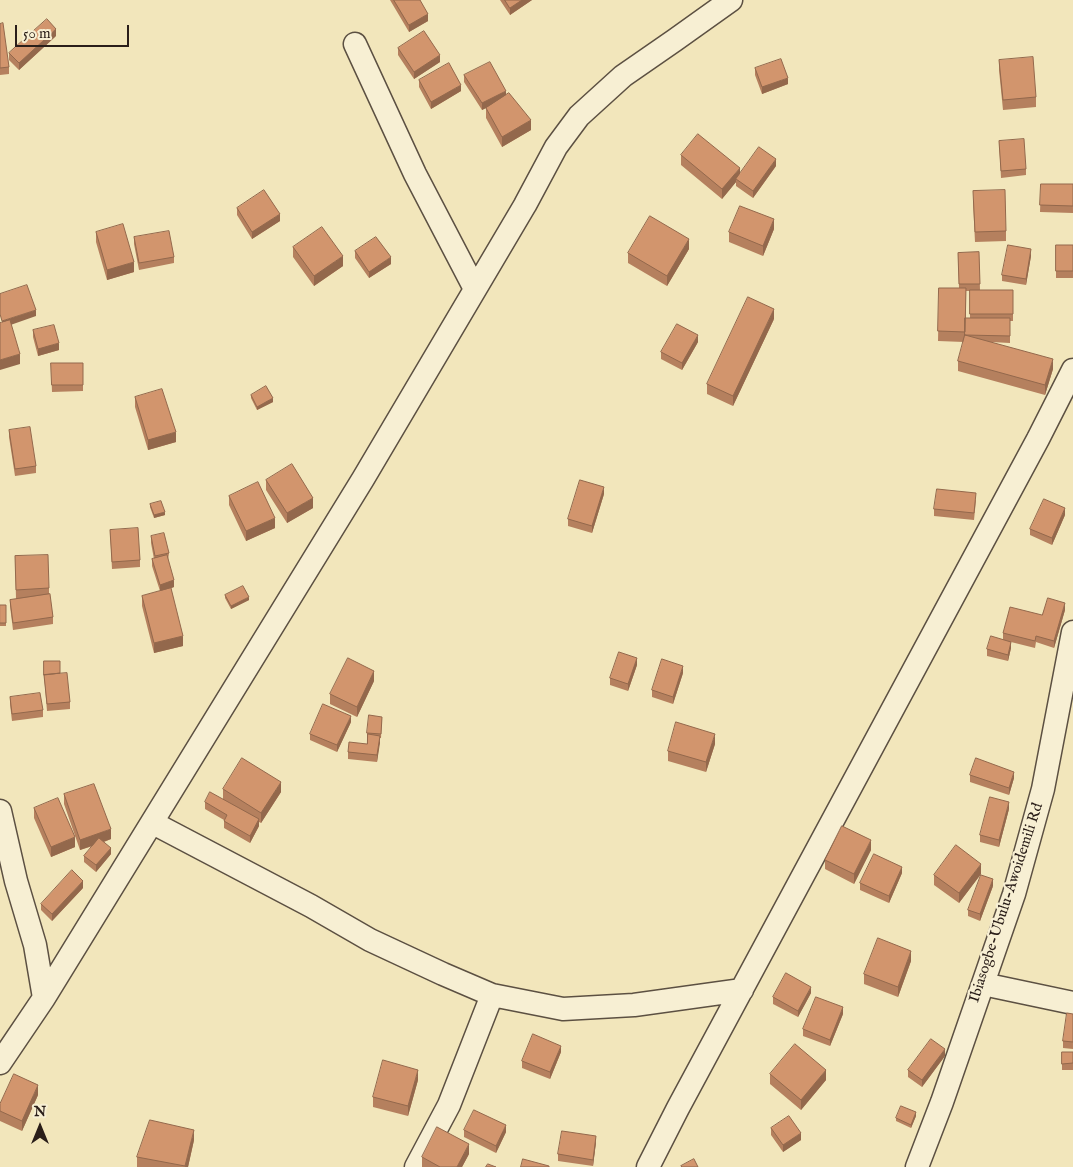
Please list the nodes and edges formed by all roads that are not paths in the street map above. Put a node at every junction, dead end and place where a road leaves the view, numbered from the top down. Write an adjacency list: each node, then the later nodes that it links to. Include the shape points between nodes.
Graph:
1 (731, 0): 3 (street, via 623,76 579,116 556,147)
2 (355, 44): 3 (street, via 415,174)
3 (475, 289): 8 (street)
4 (1073, 370): 12 (street)
5 (1073, 632): 6 (street, Ibiasogbe-Ubulu-Awoidemili Rd)
6 (1067, 693): 11 (street, Ibiasogbe-Ubulu-Awoidemili Rd, via 1014,894)
7 (0, 811): 9 (street)
8 (153, 823): 10 (street); 13 (street, via 370,940)
9 (35, 945): 10 (street, via 43,953); 14 (street)
10 (67, 959): 14 (street)
11 (982, 984): 15 (street); 19 (street, Ibiasogbe-Ubulu-Awoidemili Rd)
12 (742, 990): 13 (street, via 634,1005 563,1010); 18 (street)
13 (492, 995): 17 (street, via 449,1105)
14 (44, 998): 16 (street)
15 (1073, 1003)
16 (0, 1063)
17 (416, 1167)
18 (648, 1167)
19 (917, 1167)

